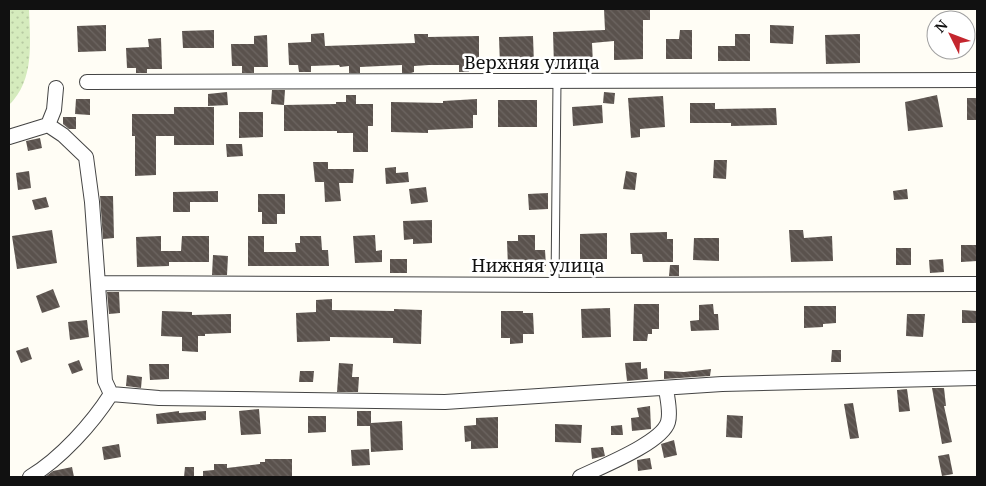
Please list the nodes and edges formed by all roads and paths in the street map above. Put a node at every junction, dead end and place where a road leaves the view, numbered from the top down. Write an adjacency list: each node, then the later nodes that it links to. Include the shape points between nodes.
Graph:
1 (977, 80): 2 (street, Верхняя улица)
2 (557, 81): 3 (street, Верхняя улица); 9 (lane)
3 (87, 82)
4 (56, 88): 5 (street, via 54,110)
5 (48, 125): 6 (street); 7 (street, via 86,157)
6 (9, 137)
7 (98, 283): 9 (street, Нижняя улица); 12 (street, via 105,381)
8 (977, 284): 9 (street, Нижняя улица)
9 (555, 285)
10 (977, 378): 11 (street)
11 (666, 388): 12 (street, via 445,402 159,398); 14 (street, via 668,424 655,439)
12 (111, 394): 13 (street, via 99,413 47,467)
13 (30, 477)
14 (580, 477)

